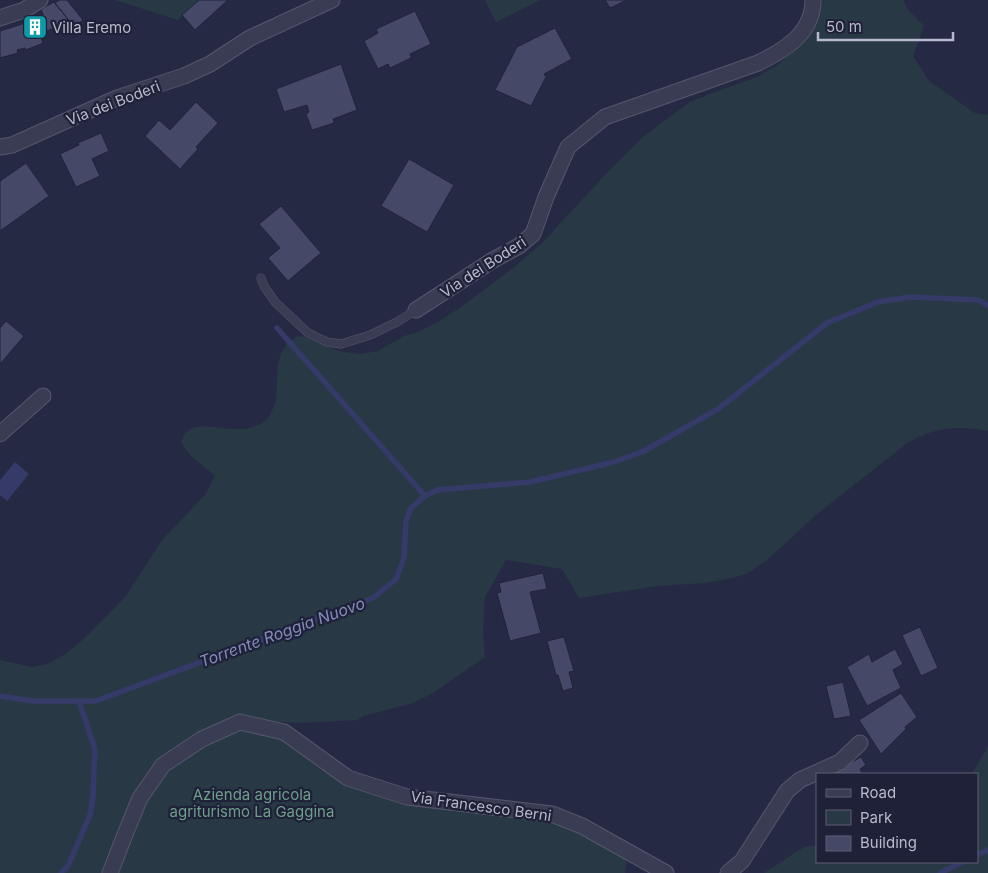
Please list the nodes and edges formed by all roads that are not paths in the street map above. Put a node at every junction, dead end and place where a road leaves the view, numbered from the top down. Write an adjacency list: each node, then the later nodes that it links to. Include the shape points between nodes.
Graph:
1 (40, 0): 4 (street, via 24,10)
2 (332, 0): 5 (street, Via dei Boderi, via 250,38 210,64 184,76 117,98 12,145)
3 (813, 0): 7 (street, Via dei Boderi, via 809,20 796,39 778,53 605,118 568,147 533,234)
4 (0, 18)
5 (0, 147)
6 (261, 278): 7 (lane, Via dei Boderi, via 275,302 308,333 326,342 341,344 370,335)
7 (416, 310)
8 (43, 396): 9 (street)
9 (0, 434)
10 (860, 742): 13 (street, via 840,762 800,780 787,791 742,861)
11 (110, 873): 12 (street, Via Francesco Berni, via 140,798 163,765 202,739 240,722 284,732 348,778 407,797 552,814 582,826)
12 (666, 873)
13 (728, 873)

